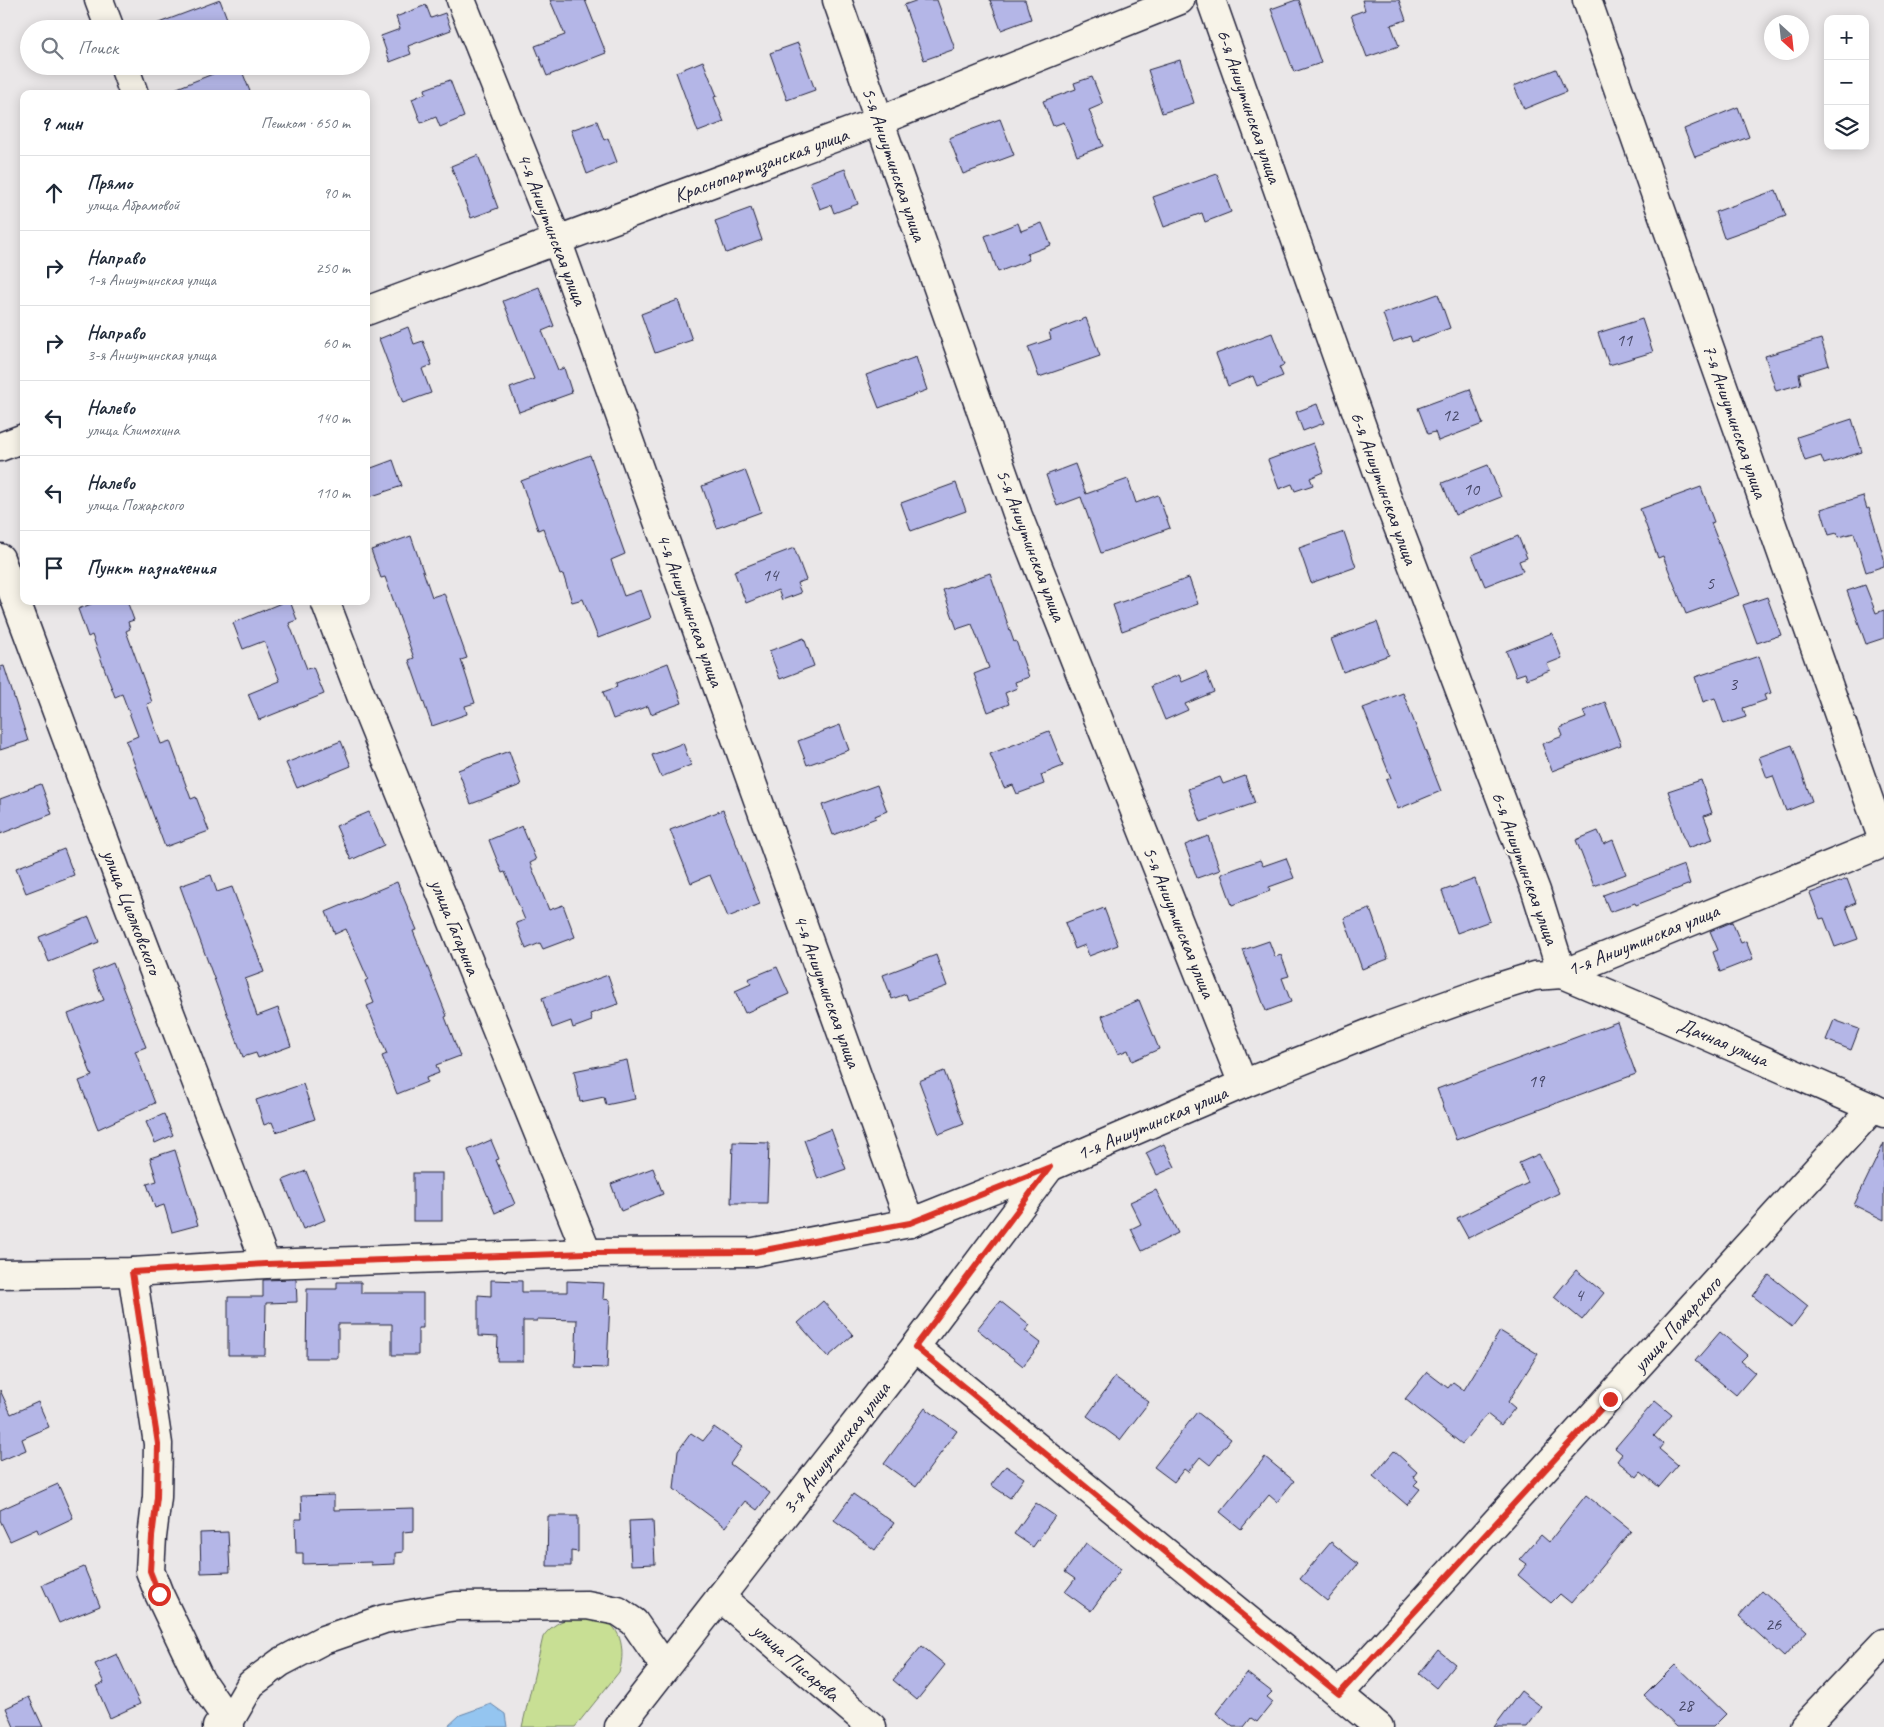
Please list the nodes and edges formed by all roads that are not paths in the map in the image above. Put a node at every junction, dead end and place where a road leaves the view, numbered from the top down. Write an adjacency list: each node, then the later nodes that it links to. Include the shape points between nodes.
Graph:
1 (99, 0): 7 (street)
2 (461, 0): 11 (street, 4-я Аншутинская улица)
3 (837, 0): 10 (street, 5-я Аншутинская улица)
4 (1180, 0): 10 (street, Краснопартизанская улица)
5 (1211, 0): 18 (street, 6-я Аншутинская улица, via 1386,496 1536,891)
6 (1587, 0): 17 (street, 7-я Аншутинская улица)
7 (107, 20)
8 (127, 75): 9 (street)
9 (133, 90)
10 (879, 121): 11 (street, Краснопартизанская улица); 19 (street, 5-я Аншутинская улица, via 1018,516)
11 (557, 240): 12 (street, Краснопартизанская улица); 22 (street, 4-я Аншутинская улица)
12 (370, 310)
13 (20, 440): 14 (street)
14 (0, 447)
15 (0, 558): 24 (street, улица Циолковского)
16 (327, 605): 23 (street, улица Гагарина)
17 (1884, 843): 18 (street, 1-я Аншутинская улица)
18 (1562, 974): 19 (street, 1-я Аншутинская улица, via 1534,976 1492,989 1380,1029); 20 (street, Дачная улица)
19 (1243, 1084): 21 (street, 1-я Аншутинская улица)
20 (1879, 1110): 31 (street, улица Пожарского)
21 (1050, 1167): 22 (street, 1-я Аншутинская улица); 27 (street, 3-я Аншутинская улица)
22 (910, 1223): 23 (street, 1-я Аншутинская улица, via 754,1252)
23 (587, 1253): 24 (street, 1-я Аншутинская улица)
24 (266, 1264): 25 (street, 1-я Аншутинская улица)
25 (132, 1272): 26 (street, 1-я Аншутинская улица); 32 (street, via 158,1444 150,1571 200,1680)
26 (0, 1274)
27 (915, 1347): 28 (street, 3-я Аншутинская улица); 31 (street)
28 (720, 1597): 30 (street, 3-я Аншутинская улица); 34 (street, улица Писарева)
29 (1884, 1643): 36 (street)
30 (665, 1667): 32 (street, via 634,1622 618,1611 587,1605 456,1606 384,1619 323,1640 281,1662 252,1684); 33 (street, 3-я Аншутинская улица)
31 (1339, 1694): 35 (street)
32 (225, 1725)
33 (619, 1727)
34 (872, 1727)
35 (1379, 1727)
36 (1804, 1727)

